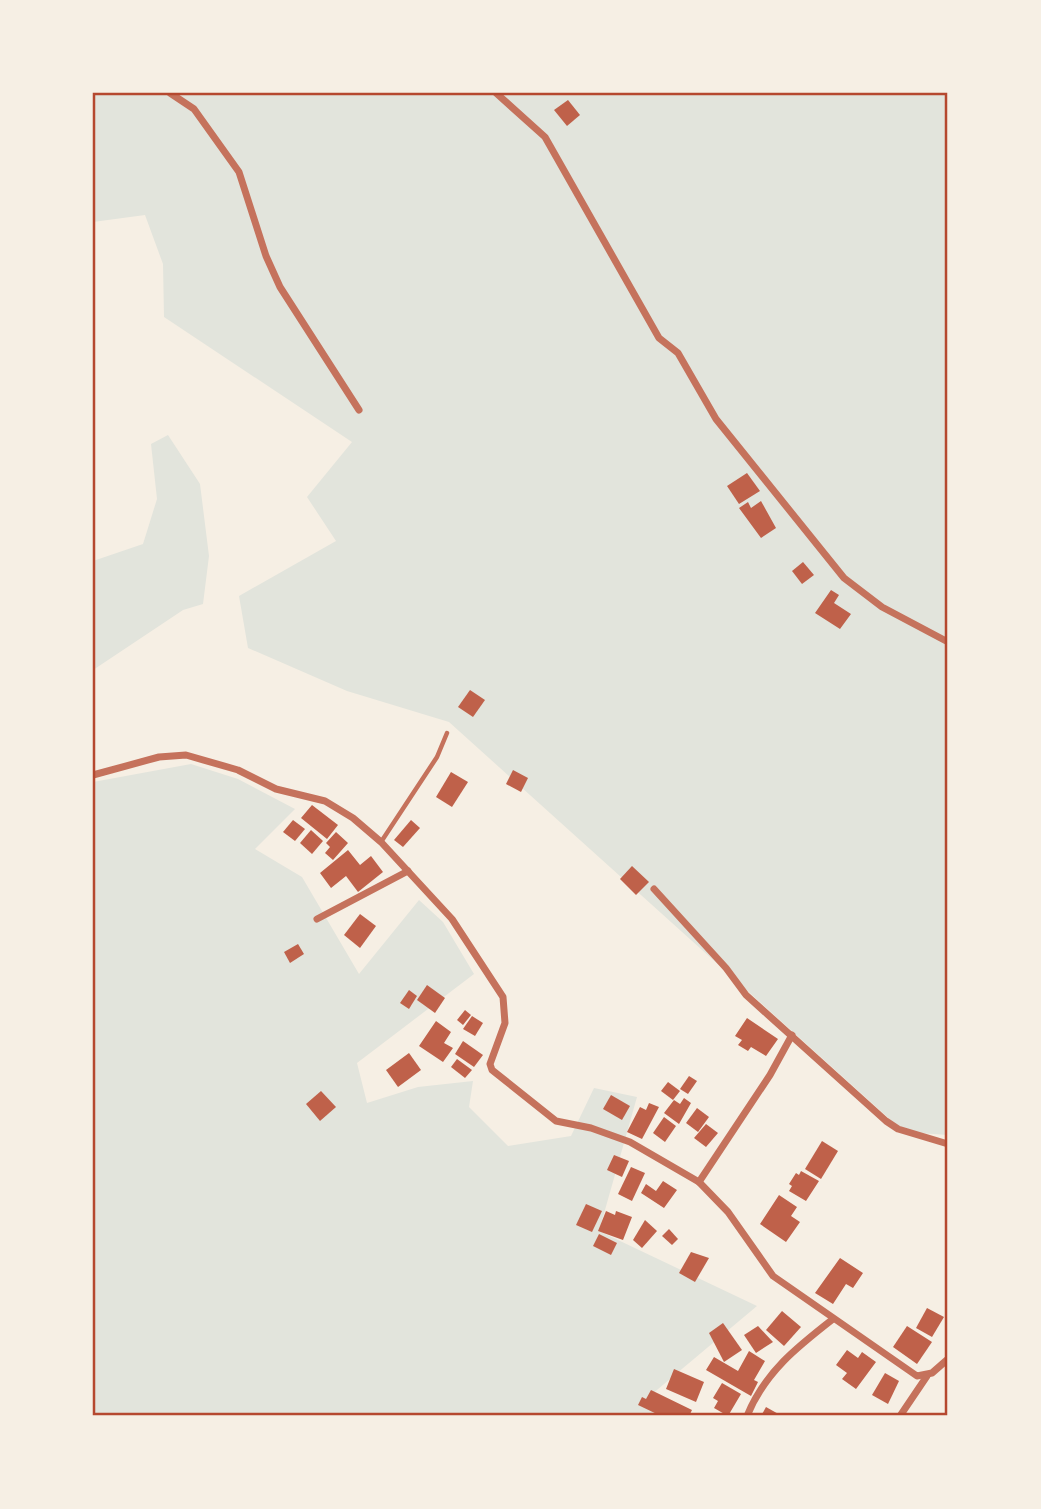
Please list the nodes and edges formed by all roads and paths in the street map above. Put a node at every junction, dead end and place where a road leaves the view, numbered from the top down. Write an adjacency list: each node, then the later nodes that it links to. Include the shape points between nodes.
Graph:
1 (170, 93): 3 (street, via 194,109 239,172 280,286)
2 (496, 93): 4 (street, via 545,137 659,338 678,353 716,419 832,565 882,607)
3 (359, 410)
4 (948, 642)
5 (447, 733): 7 (lane, via 437,757)
6 (93, 775): 7 (street, via 186,754 238,770 276,789 325,801)
7 (381, 842): 8 (street)
8 (408, 871): 10 (street); 13 (street, via 452,919 503,997 505,1023 490,1064 492,1070 556,1121 630,1142)
9 (654, 889): 11 (street, via 746,995)
10 (317, 919)
11 (792, 1035): 12 (street, via 892,1125); 13 (street)
12 (948, 1144)
13 (699, 1182): 14 (street, via 728,1212 773,1276)
14 (833, 1319): 16 (street, via 917,1376); 17 (street, via 780,1362)
15 (948, 1359): 16 (street)
16 (928, 1376): 18 (street)
17 (747, 1416)
18 (900, 1416)

